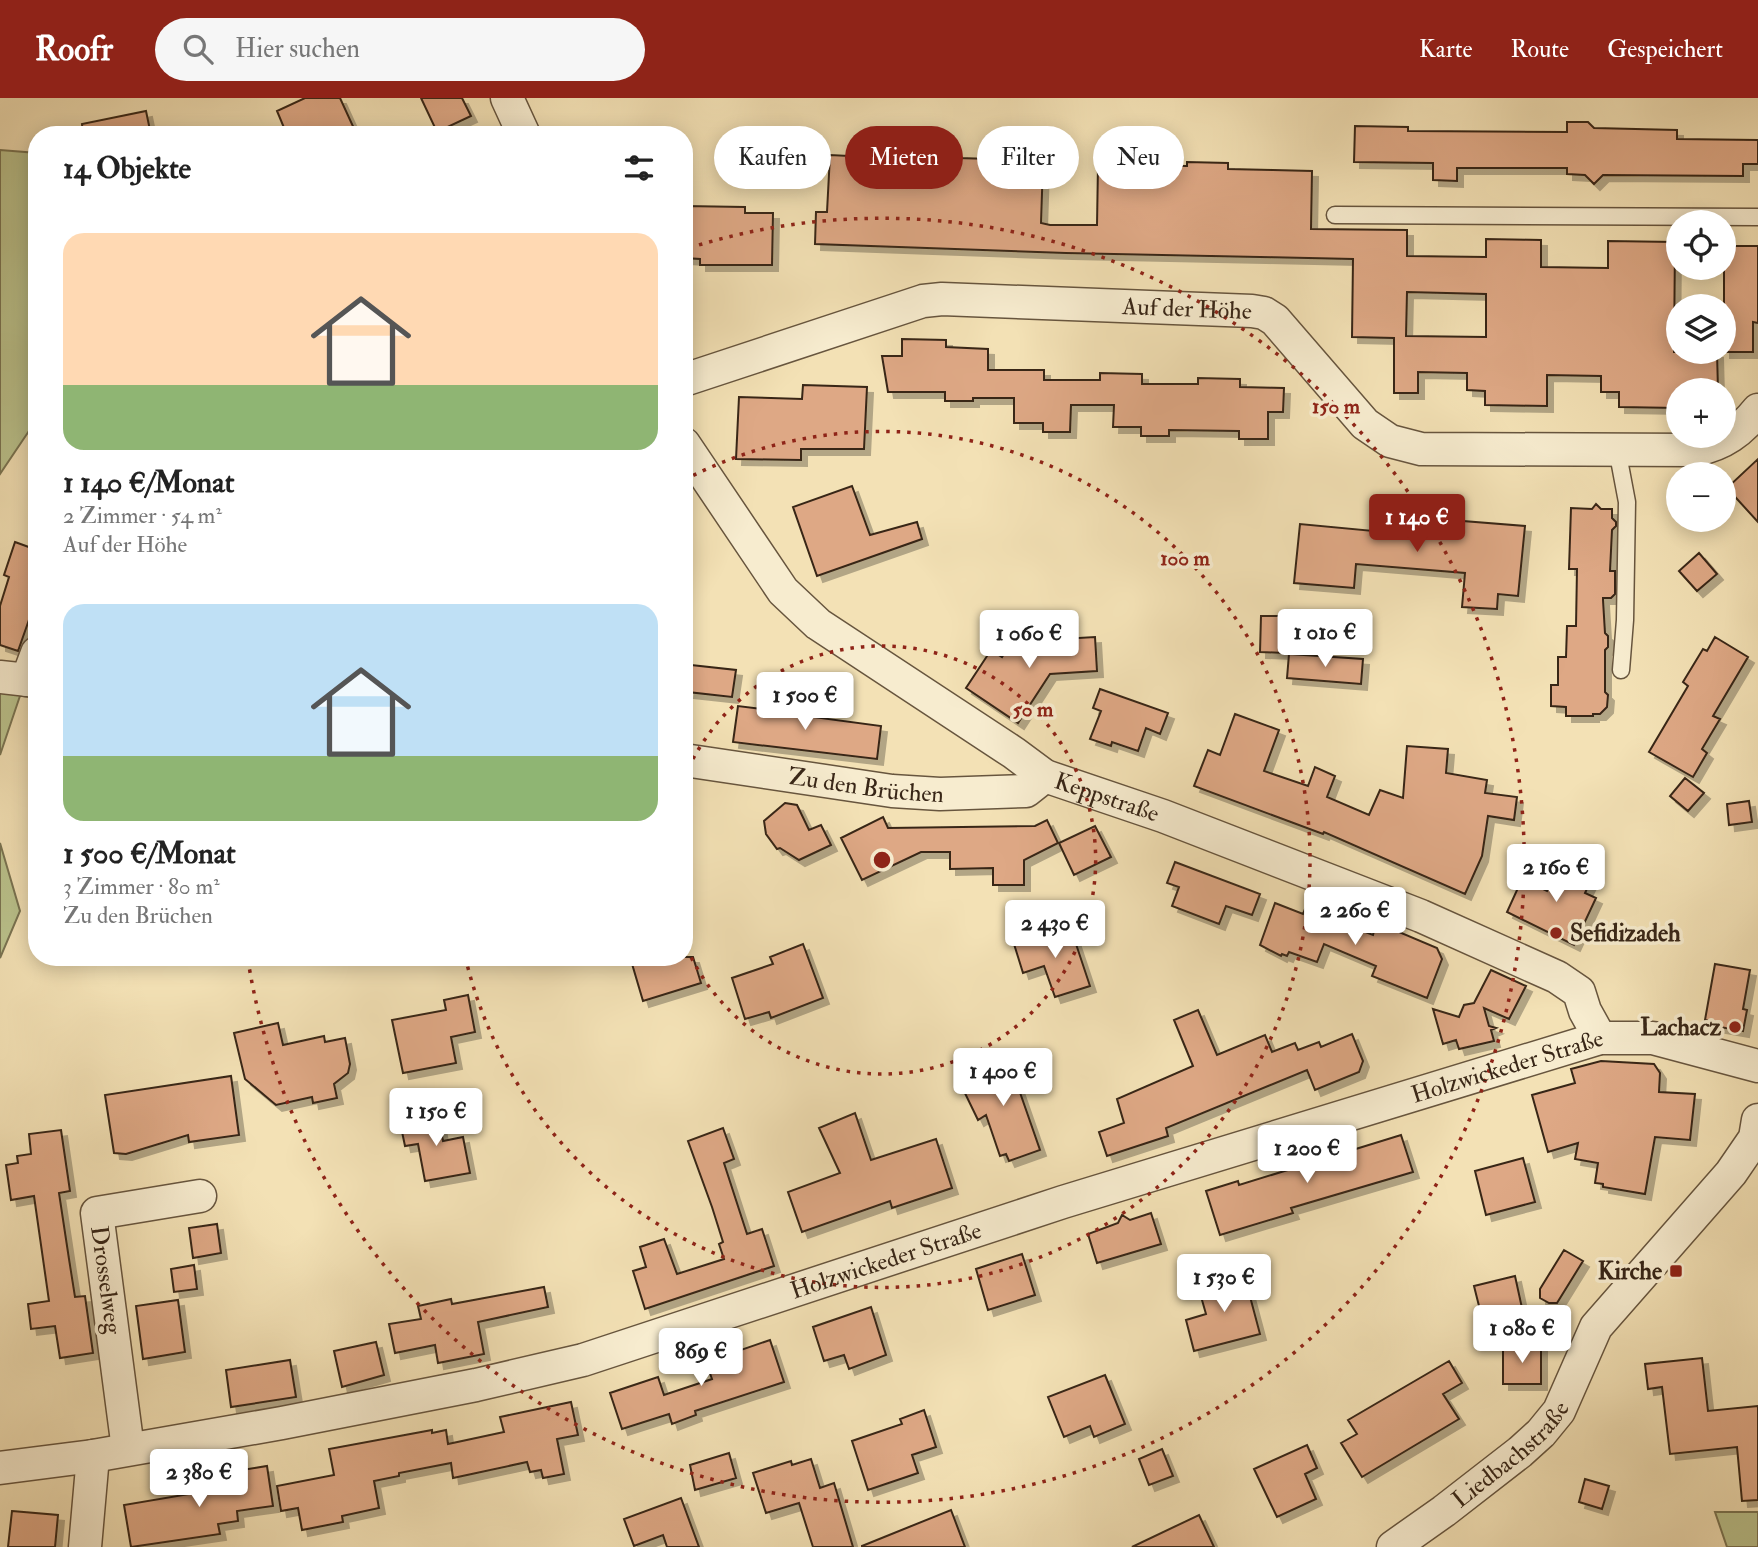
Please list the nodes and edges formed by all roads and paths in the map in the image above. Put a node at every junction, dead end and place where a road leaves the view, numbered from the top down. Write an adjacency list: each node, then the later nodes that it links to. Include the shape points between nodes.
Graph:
1 (507, 98): 2 (street)
2 (520, 126)
3 (1335, 215): 4 (lane)
4 (1758, 217)
5 (693, 377): 7 (street, Auf der Höhe, via 942,299 1252,310 1275,320 1365,424 1400,445 1421,449)
6 (1758, 410): 7 (street, Auf der Höhe, via 1745,427 1708,448)
7 (1616, 449): 9 (lane, via 1627,502)
8 (693, 457): 11 (street, Keppstraße, via 783,591 818,624)
9 (1621, 670)
10 (693, 761): 11 (street, Zu den Brüchen, via 940,794 1026,791)
11 (1045, 776): 12 (street, Keppstraße, via 1163,816 1421,916 1557,977 1578,992)
12 (1600, 1038): 13 (street, Holzwickeder Straße, via 1653,1038); 16 (street, Holzwickeder Straße, via 1063,1202 583,1360 343,1412)
13 (1758, 1066)
14 (1757, 1133): 20 (street, Liedbachstraße, via 1731,1173 1596,1327 1559,1411 1541,1433)
15 (200, 1196): 16 (street, Drosselweg, via 97,1213)
16 (128, 1450): 17 (street, Holzwickeder Straße)
17 (93, 1456): 18 (street, Holzwickeder Straße); 19 (street)
18 (0, 1468)
19 (85, 1547)
20 (1393, 1547)

